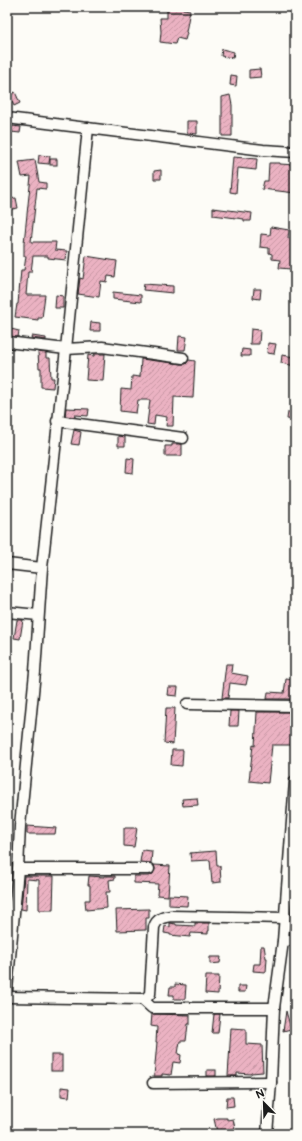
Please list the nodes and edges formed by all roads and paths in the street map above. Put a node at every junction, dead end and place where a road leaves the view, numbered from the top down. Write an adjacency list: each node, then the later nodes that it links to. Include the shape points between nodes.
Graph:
1 (7, 118): 2 (street)
2 (88, 128): 3 (street); 5 (street)
3 (295, 152)
4 (7, 342): 5 (street)
5 (66, 349): 6 (street, via 102,347); 7 (street)
6 (183, 358)
7 (57, 421): 8 (street); 10 (street)
8 (183, 438)
9 (7, 564): 10 (street)
10 (42, 568): 12 (street)
11 (7, 612): 12 (street)
12 (38, 615): 17 (street)
13 (187, 704): 14 (street)
14 (295, 706)
15 (295, 781): 18 (street)
16 (148, 869): 17 (street)
17 (18, 870): 21 (street)
18 (285, 918): 19 (street); 23 (street, via 171,916 160,919 154,927 150,994)
19 (283, 940): 20 (street); 24 (street)
20 (295, 940)
21 (7, 990)
22 (7, 997): 23 (street)
23 (142, 999): 24 (street, via 152,1008)
24 (274, 1008): 26 (street)
25 (153, 1082): 26 (street)
26 (271, 1082): 27 (street)
27 (267, 1134)

